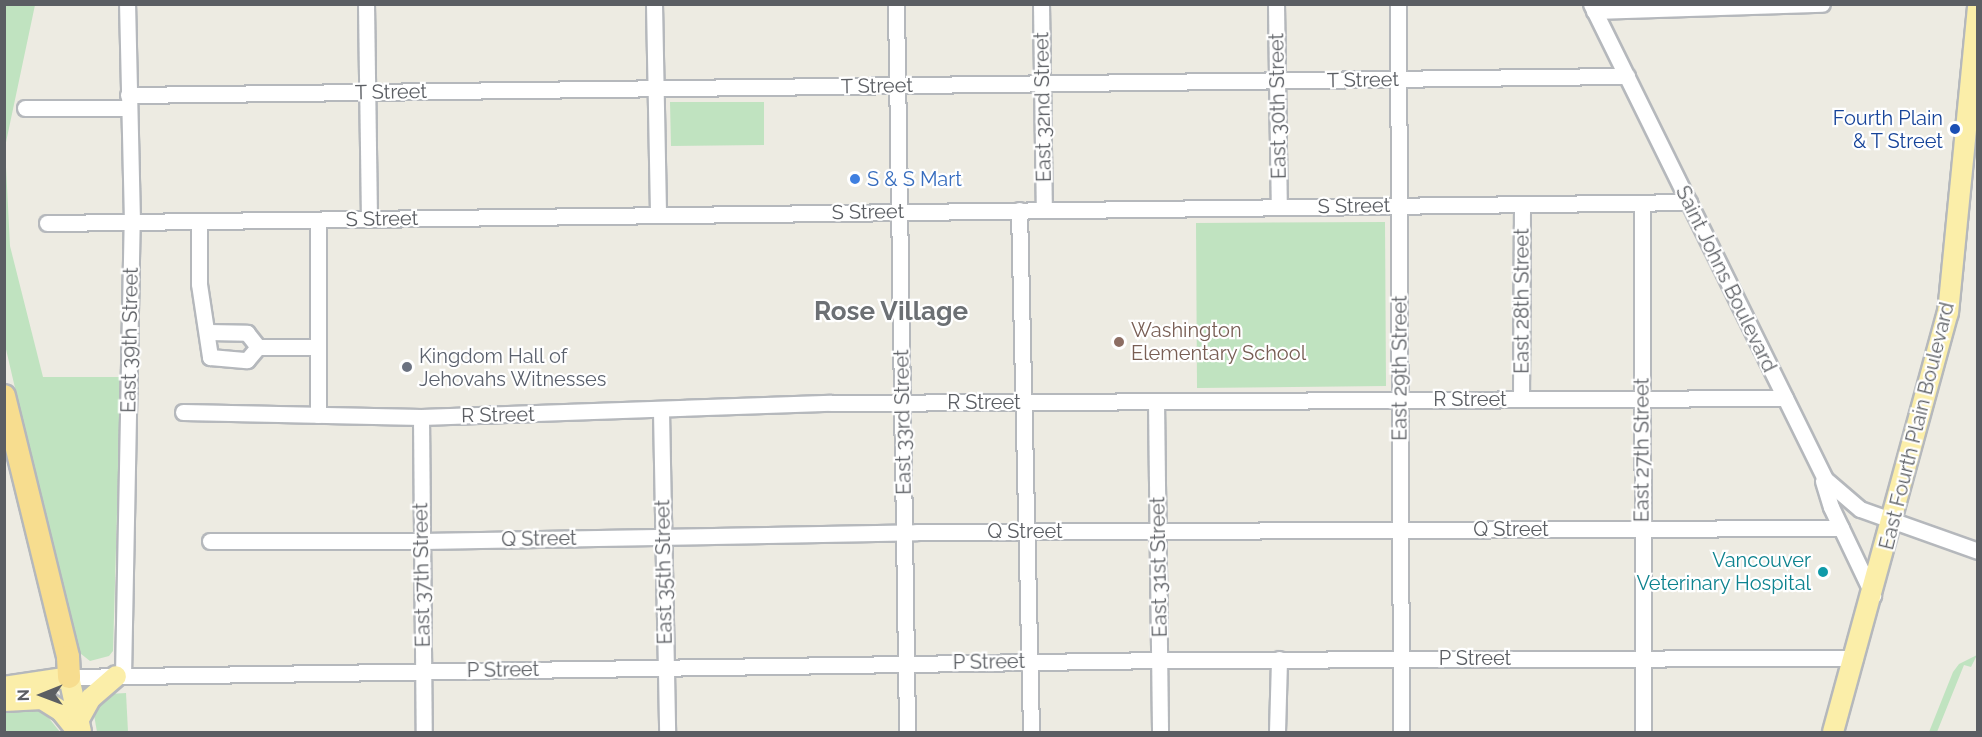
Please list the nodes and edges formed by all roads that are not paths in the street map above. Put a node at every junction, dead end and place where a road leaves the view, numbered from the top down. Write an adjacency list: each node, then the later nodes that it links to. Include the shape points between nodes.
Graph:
1 (127, 4): 18 (street, East 39th Street)
2 (366, 4): 17 (street)
3 (654, 4): 16 (street)
4 (896, 4): 15 (street, East 33rd Street)
5 (1041, 4): 14 (street, East 32nd Street)
6 (1276, 4): 13 (street, East 30th Street)
7 (1398, 4): 12 (street, East 29th Street)
8 (1822, 4): 10 (street)
9 (1977, 6): 50 (main road, East Fourth Plain Boulevard, via 1950,302)
10 (1592, 8): 11 (street, Saint Johns Boulevard)
11 (1627, 76): 12 (street, T Street); 20 (street, Saint Johns Boulevard)
12 (1399, 79): 13 (street, T Street); 23 (street, East 29th Street)
13 (1277, 81): 14 (street, T Street); 24 (street, East 30th Street)
14 (1042, 84): 15 (street, T Street); 26 (street, East 32nd Street)
15 (897, 86): 16 (street, T Street); 27 (street, East 33rd Street)
16 (656, 88): 17 (street, T Street); 28 (street)
17 (367, 92): 18 (street, T Street); 29 (street)
18 (128, 102): 19 (street, T Street); 32 (street, East 39th Street)
19 (25, 108)
20 (1689, 202): 21 (street, S Street); 39 (street, Saint Johns Boulevard)
21 (1642, 203): 22 (street, S Street); 38 (street, East 27th Street)
22 (1522, 204): 23 (street, S Street); 41 (street, East 28th Street)
23 (1400, 206): 24 (street, S Street); 40 (street, East 29th Street)
24 (1279, 207): 26 (street, S Street)
25 (1019, 210): 26 (street, S Street); 27 (street, S Street); 44 (street)
26 (1044, 210)
27 (899, 212): 28 (street, S Street); 43 (street, East 33rd Street)
28 (658, 215): 29 (street, S Street)
29 (369, 219): 30 (street, S Street)
30 (318, 220): 31 (street, S Street); 36 (street)
31 (199, 221): 32 (street, S Street); 34 (street, via 200,284)
32 (132, 222): 33 (street, S Street); 71 (street, East 39th Street)
33 (48, 223)
34 (208, 332): 35 (street, via 247,333); 35 (street, via 210,357 215,360 247,360)
35 (258, 346): 36 (street)
36 (318, 346): 47 (street)
37 (4, 396): 72 (highway, via 68,657)
38 (1642, 398): 39 (street, R Street); 41 (street, R Street); 52 (street, East 27th Street)
39 (1785, 398): 49 (street, Saint Johns Boulevard)
40 (1400, 399): 41 (street, R Street); 42 (street, R Street); 53 (street, East 29th Street)
41 (1521, 399)
42 (1156, 401): 44 (street, R Street); 55 (street, East 31st Street)
43 (902, 402): 44 (street, R Street); 45 (street, R Street, via 740,405); 56 (street, East 33rd Street)
44 (1022, 402): 54 (street)
45 (661, 411): 48 (street, R Street); 57 (street, East 35th Street)
46 (183, 412): 47 (street, R Street)
47 (318, 415): 48 (street, R Street)
48 (420, 417): 59 (street, East 37th Street)
49 (1819, 469): 50 (street, Saint Johns Boulevard, via 1847,501); 51 (street)
50 (1893, 522): 60 (street, Saint Johns Boulevard); 61 (main road, East Fourth Plain Boulevard)
51 (1841, 528): 52 (street, Q Street); 61 (street)
52 (1642, 529): 53 (street, Q Street); 62 (street, East 27th Street)
53 (1400, 530): 55 (street, Q Street); 63 (street, East 29th Street)
54 (1026, 531): 55 (street, Q Street); 56 (street, Q Street); 67 (street)
55 (1158, 531): 66 (street, East 31st Street)
56 (904, 532): 57 (street, Q Street); 68 (street, East 33rd Street)
57 (663, 537): 59 (street, Q Street); 69 (street, East 35th Street)
58 (210, 540): 59 (street, Q Street)
59 (422, 541): 70 (street, East 37th Street)
60 (1977, 551)
61 (1873, 595): 64 (main road, East Fourth Plain Boulevard)
62 (1643, 656): 63 (street, P Street); 64 (street, P Street); 83 (street, East 27th Street)
63 (1400, 658): 65 (street, P Street); 82 (street, East 29th Street)
64 (1855, 658): 84 (main road, East Fourth Plain Boulevard)
65 (1279, 659): 66 (street, P Street); 81 (street)
66 (1161, 660): 67 (street, P Street); 80 (street, East 31st Street)
67 (1029, 662): 68 (street, P Street); 79 (street)
68 (906, 663): 69 (street, P Street); 78 (street, East 33rd Street)
69 (666, 667): 70 (street, P Street); 77 (street, East 35th Street)
70 (423, 671): 71 (street, P Street); 76 (street, East 37th Street)
71 (120, 676): 72 (street, P Street); 75 (main road, via 91,698)
72 (69, 677): 73 (main road); 75 (main road)
73 (4, 687)
74 (4, 701): 75 (main road, via 42,699)
75 (79, 728)
76 (424, 732)
77 (667, 732)
78 (907, 732)
79 (1031, 732)
80 (1160, 732)
81 (1277, 732)
82 (1401, 732)
83 (1643, 732)
84 (1833, 732)

